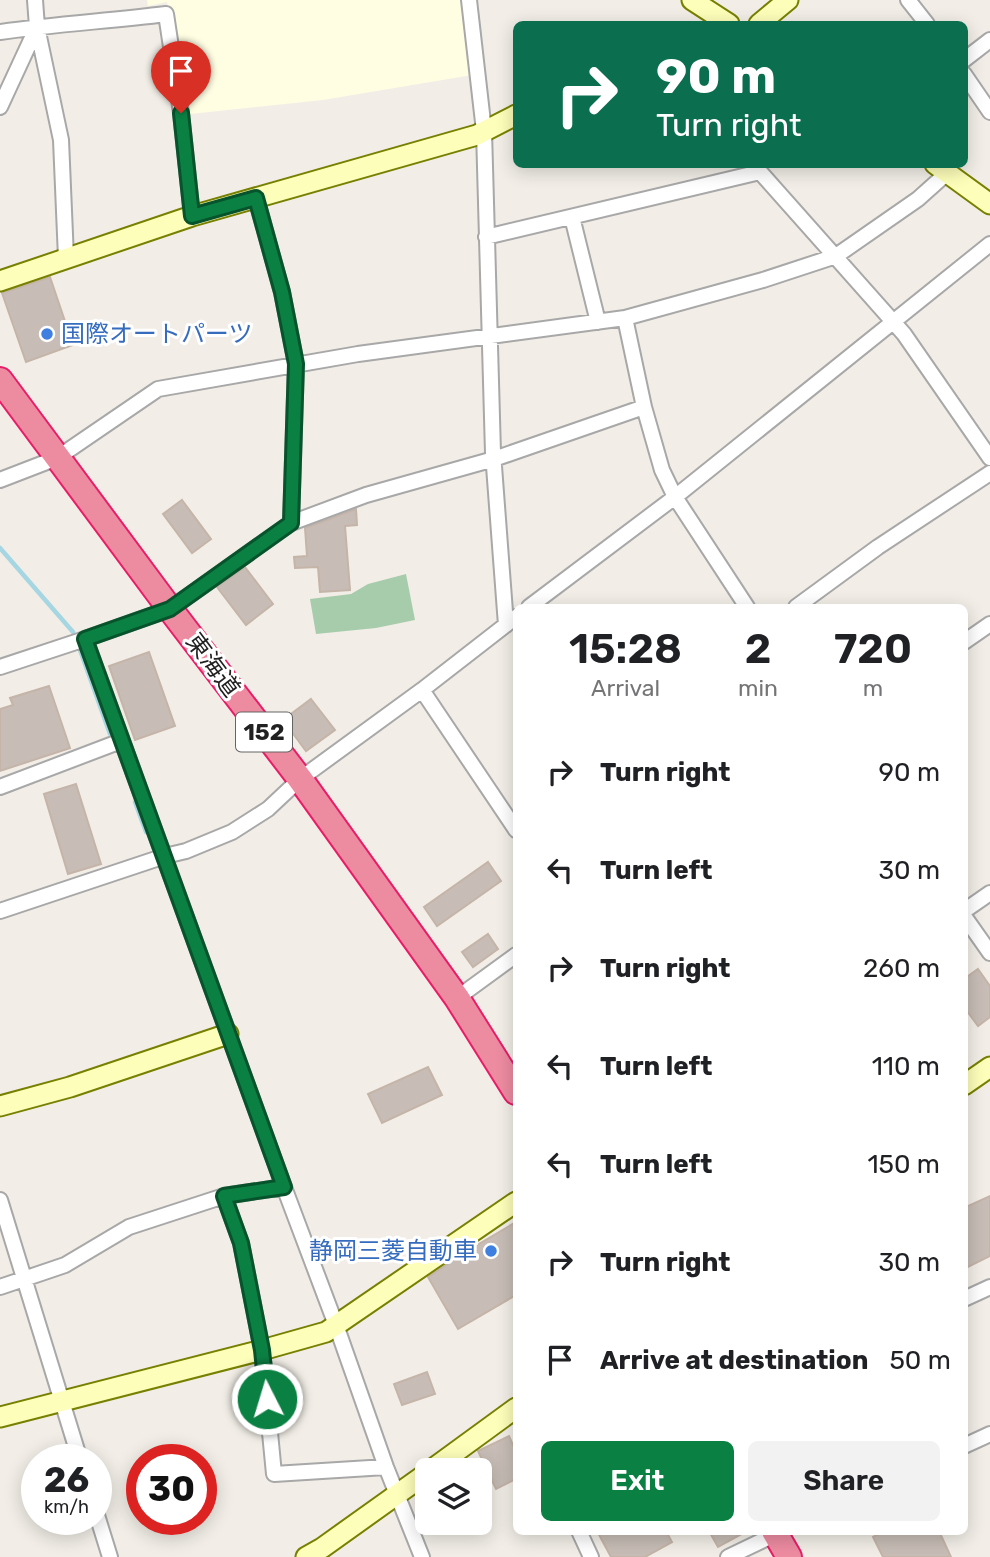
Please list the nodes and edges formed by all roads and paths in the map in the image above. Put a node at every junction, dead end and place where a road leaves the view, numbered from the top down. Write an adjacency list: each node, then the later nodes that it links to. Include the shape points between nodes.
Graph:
1 (35, 0): 9 (street)
2 (469, 0): 17 (street)
3 (692, 0): 6 (street)
4 (788, 0): 7 (street)
5 (908, 0): 8 (street)
6 (724, 21)
7 (763, 21)
8 (925, 21)
9 (37, 27): 10 (street); 14 (street); 22 (street, via 166,13); 27 (street, via 61,140)
10 (0, 32)
11 (990, 40): 12 (street)
12 (968, 57)
13 (968, 80): 15 (street)
14 (0, 107)
15 (990, 112)
16 (513, 116): 17 (street)
17 (484, 131): 20 (street); 24 (street)
18 (756, 168): 23 (street); 26 (street)
19 (941, 169): 21 (street); 26 (street, via 918,200)
20 (256, 198): 22 (street); 33 (street)
21 (990, 204)
22 (192, 216): 27 (street)
23 (572, 217): 24 (street); 30 (street)
24 (486, 237): 32 (street)
25 (990, 244): 31 (street)
26 (836, 256): 29 (street); 31 (street)
27 (66, 258): 28 (street)
28 (0, 281)
29 (625, 318): 30 (street); 35 (street)
30 (597, 322): 32 (street)
31 (894, 322): 38 (street); 41 (street)
32 (488, 337): 33 (street); 37 (street)
33 (296, 364): 36 (street, via 158,389); 42 (street)
34 (0, 380): 36 (highway, 東海道 / 152)
35 (644, 407): 37 (street); 41 (street)
36 (57, 458): 40 (street); 46 (highway, 東海道 / 152)
37 (494, 458): 42 (street, via 366,495); 47 (street)
38 (990, 458)
39 (990, 472): 45 (street)
40 (0, 480)
41 (675, 497): 43 (street); 44 (street)
42 (291, 523): 46 (street)
43 (533, 604)
44 (745, 604)
45 (800, 604)
46 (170, 609): 49 (street); 54 (highway, 東海道 / 152)
47 (511, 621): 52 (street)
48 (990, 624): 50 (street)
49 (85, 639): 51 (street); 53 (street)
50 (968, 639)
51 (0, 667)
52 (422, 690): 54 (street); 56 (street)
53 (121, 741): 55 (street); 57 (street)
54 (300, 779): 57 (street, via 268,809 232,832); 64 (highway, 東海道 / 152)
55 (0, 787)
56 (513, 826)
57 (164, 856): 59 (street); 65 (street)
58 (990, 893): 60 (street)
59 (0, 911)
60 (968, 911)
61 (968, 920): 62 (street)
62 (990, 953)
63 (513, 957): 64 (street)
64 (457, 998): 68 (highway, 東海道 / 152)
65 (228, 1034): 69 (street); 70 (street)
66 (990, 1067): 67 (street)
67 (968, 1082)
68 (513, 1087)
69 (0, 1106)
70 (284, 1187): 71 (street); 78 (street)
71 (224, 1196): 74 (street, via 129,1227 65,1265); 79 (street, via 241,1243)
72 (0, 1200): 74 (street)
73 (513, 1204): 78 (street)
74 (24, 1278): 75 (street); 80 (street)
75 (0, 1287)
76 (990, 1287): 77 (street)
77 (968, 1297)
78 (336, 1325): 79 (street); 87 (street)
79 (262, 1350): 80 (street); 87 (street, via 274,1474)
80 (62, 1400): 82 (street); 84 (street)
81 (513, 1410): 86 (street)
82 (0, 1416)
83 (988, 1439): 85 (street)
84 (75, 1444)
85 (968, 1445)
86 (447, 1458)
87 (386, 1467): 89 (street)
88 (415, 1482): 89 (street)
89 (397, 1496): 95 (street); 96 (street)
90 (103, 1535): 94 (street)
91 (581, 1535): 97 (street)
92 (771, 1535): 98 (street)
93 (778, 1535): 99 (highway)
94 (110, 1557)
95 (306, 1557)
96 (422, 1557)
97 (591, 1557)
98 (728, 1557)
99 (789, 1557)

